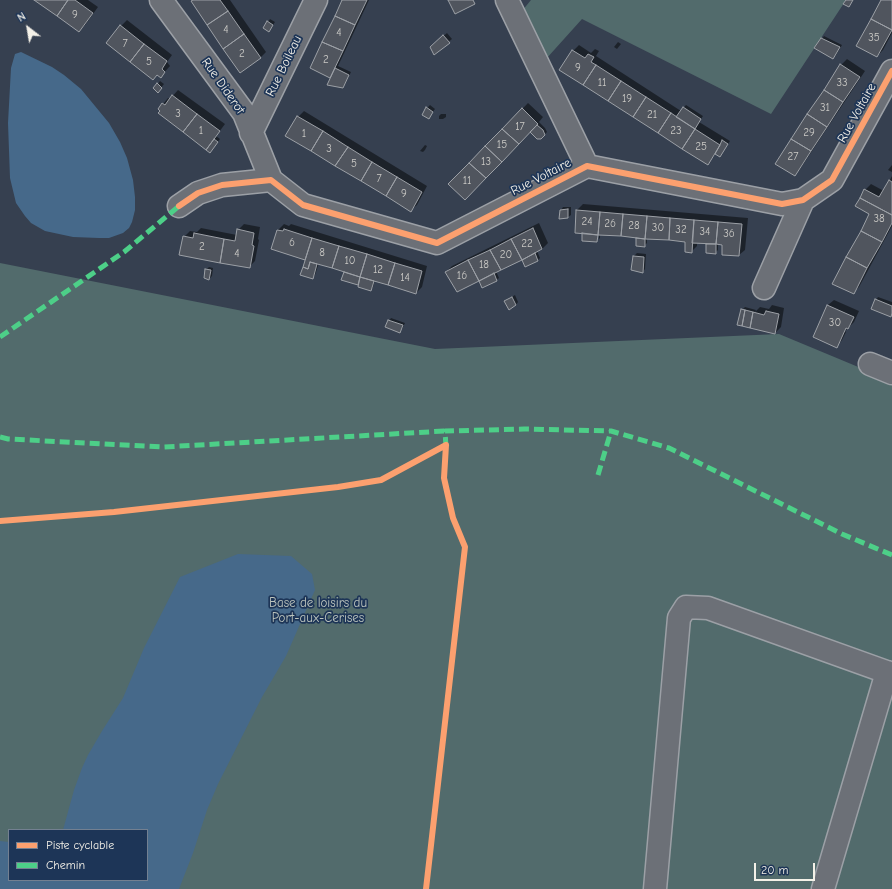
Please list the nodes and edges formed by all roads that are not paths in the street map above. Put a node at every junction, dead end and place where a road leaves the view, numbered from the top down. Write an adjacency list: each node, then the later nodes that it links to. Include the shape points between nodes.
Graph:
1 (161, 0): 5 (street, Rue Diderot, via 244,113)
2 (316, 0): 5 (street, Rue Boileau)
3 (511, 3): 6 (street)
4 (892, 71): 8 (street, Rue Voltaire, via 832,180)
5 (252, 133): 7 (street, Rue Diderot)
6 (587, 166): 7 (street, Rue Voltaire, via 437,244 303,205); 8 (street, Rue Voltaire, via 782,204)
7 (271, 180): 9 (street, via 222,185 198,193)
8 (803, 200): 10 (street)
9 (179, 206)
10 (764, 288)
11 (870, 364): 12 (street)
12 (892, 373)
13 (889, 673): 14 (street, via 708,608 686,607 679,618); 15 (street)
14 (655, 889)
15 (823, 889)

